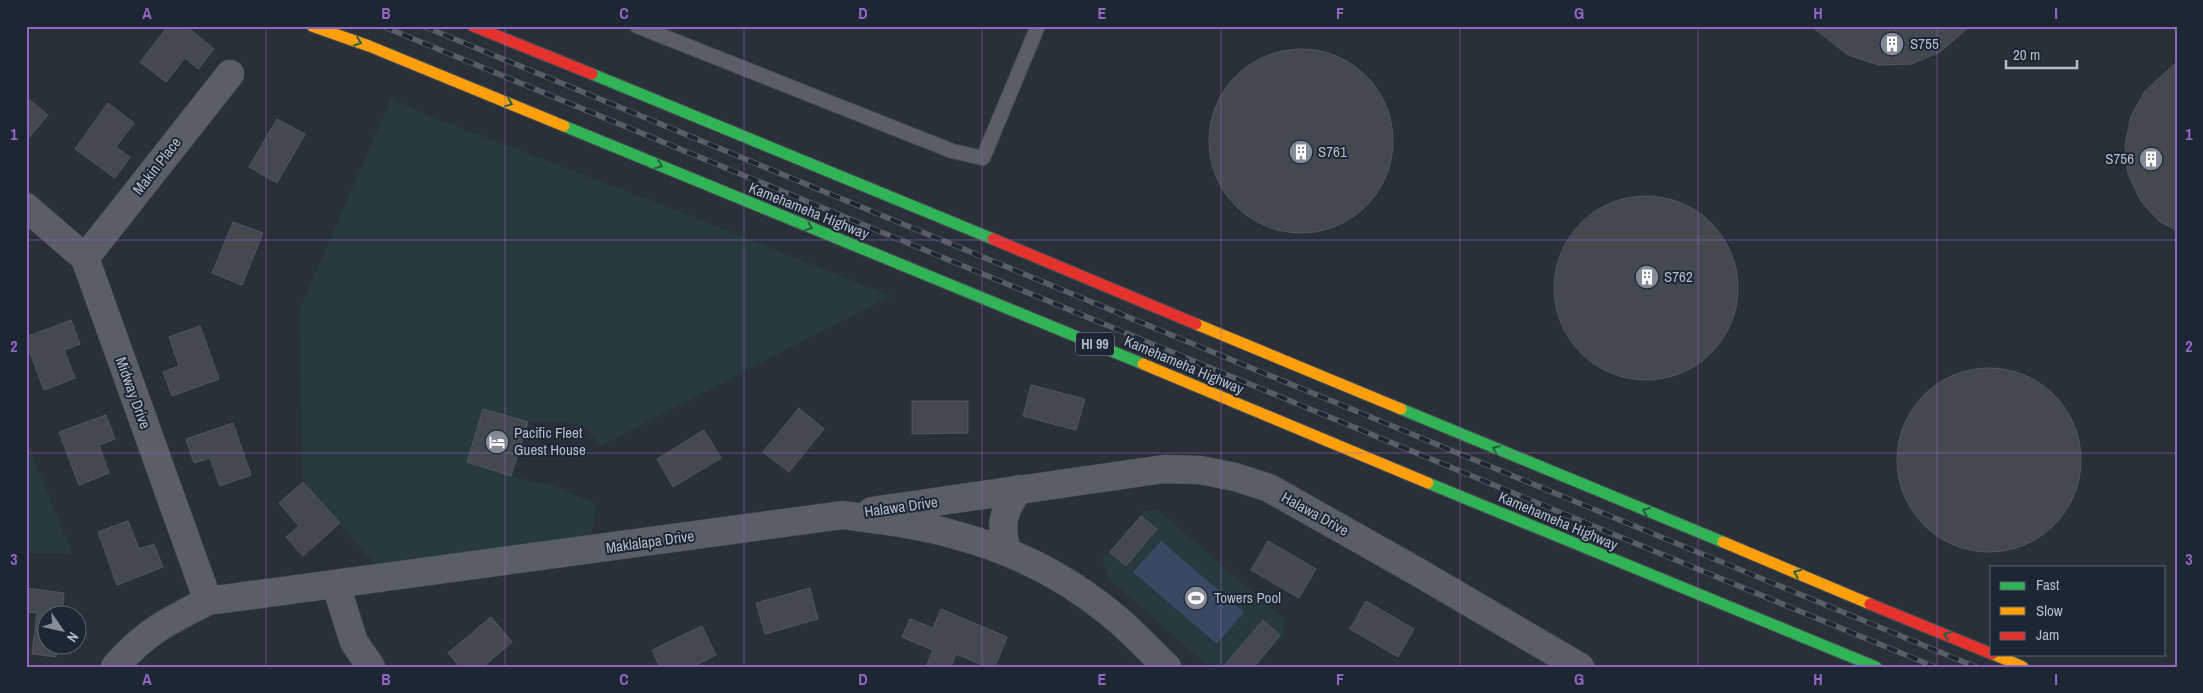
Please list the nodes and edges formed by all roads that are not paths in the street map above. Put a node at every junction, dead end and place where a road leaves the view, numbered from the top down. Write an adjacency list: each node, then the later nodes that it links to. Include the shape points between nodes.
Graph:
1 (312, 26): 19 (main road, Kamehameha Highway / HI 99, one-way to 19, via 369,46)
2 (473, 26): 13 (main road, one-way to 2)
3 (637, 26): 4 (lane, via 943,147 983,158)
4 (1038, 26)
5 (230, 74): 7 (street, Makin Place)
6 (26, 207): 7 (street, Midway Drive)
7 (85, 258): 12 (street, Midway Drive)
8 (1019, 489): 9 (street, Halawa Drive); 10 (street, via 1008,504 1002,521); 18 (street, Halawa Drive, via 1164,469 1200,470 1235,477 1269,488)
9 (843, 515): 10 (street, Maklalapa Drive, via 952,534); 11 (street, Maklalapa Drive)
10 (1007, 552): 17 (street, Maklalapa Drive, via 1076,588 1112,614)
11 (336, 585): 12 (street, Maklalapa Drive); 16 (street, via 354,642)
12 (208, 601): 15 (street, Maklalapa Drive, via 142,638)
13 (1990, 653)
14 (1997, 656): 20 (main road)
15 (115, 667)
16 (371, 667)
17 (1166, 667)
18 (1580, 667)
19 (1876, 667)
20 (2023, 667)

